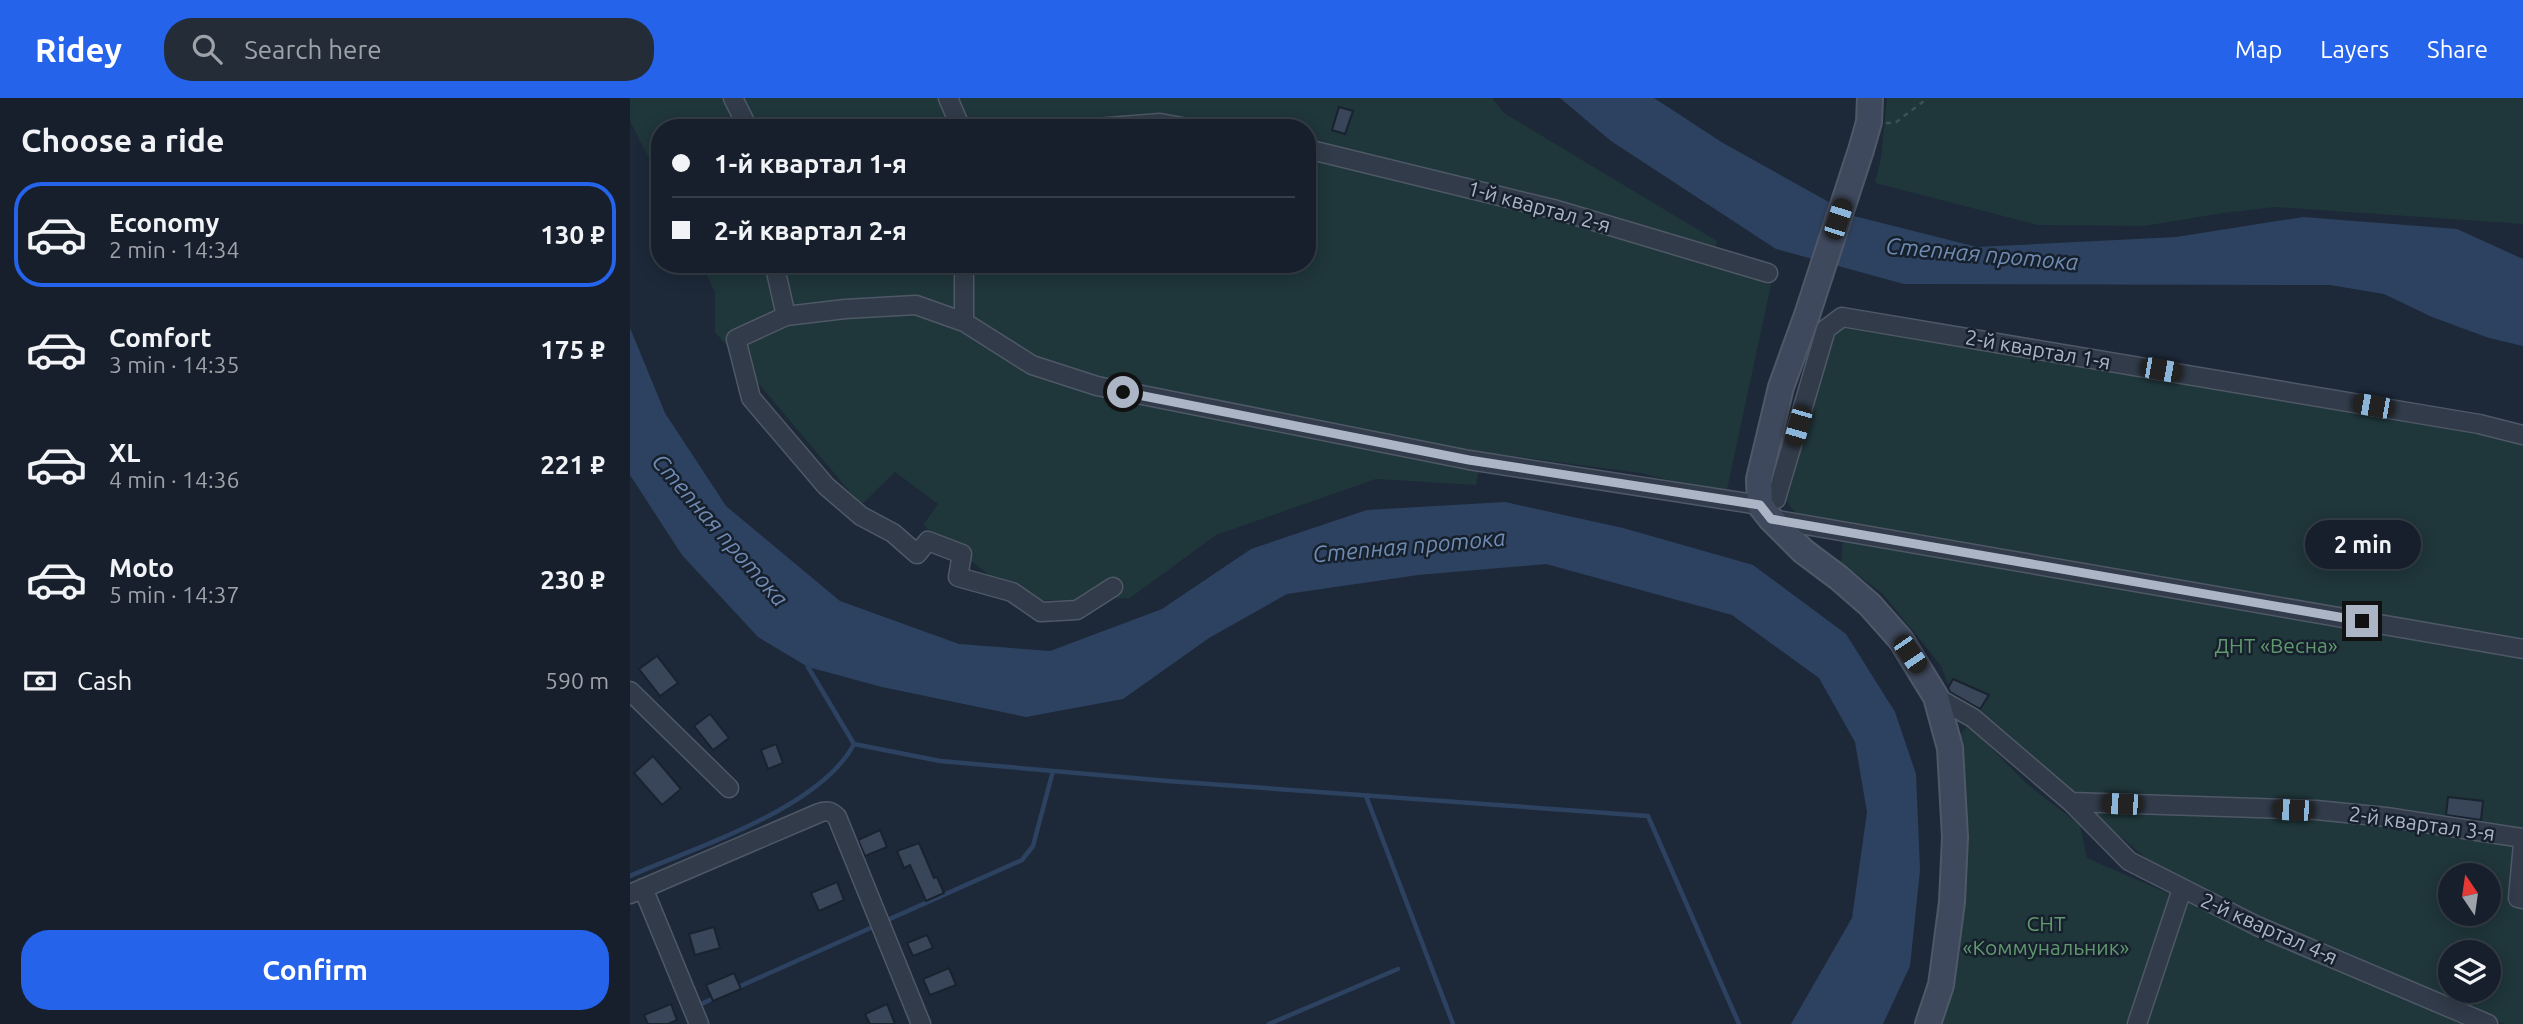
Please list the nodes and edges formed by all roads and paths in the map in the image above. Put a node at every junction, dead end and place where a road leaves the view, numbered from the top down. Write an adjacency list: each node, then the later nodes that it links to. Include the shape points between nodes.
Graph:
1 (733, 98): 5 (street)
2 (948, 98): 6 (street)
3 (1928, 98): 4 (path, via 1895,123)
4 (1869, 110): 14 (street, via 1861,149 1781,387 1759,479)
5 (744, 119)
6 (957, 119)
7 (1316, 151): 10 (street, 1-й квартал 2-я, via 1557,210)
8 (776, 273): 11 (street)
9 (964, 273): 12 (street)
10 (1768, 273)
11 (786, 316): 12 (street, via 916,305); 15 (street, via 736,339 751,398 826,486 861,516 893,533 917,554 928,541 962,554 958,577 1012,592 1041,611 1077,610)
12 (964, 323): 14 (street, via 1032,365 1097,386 1469,460)
13 (2523, 435): 14 (street, 2-й квартал 1-я, via 1842,317 1826,329 1776,499)
14 (1766, 512): 16 (street); 18 (street, via 1802,551 1870,605 1901,640)
15 (1113, 587)
16 (2523, 649)
17 (630, 691): 19 (street)
18 (1936, 697): 20 (street, via 1973,718); 28 (street, via 1950,748 1955,836 1941,985)
19 (729, 788)
20 (2071, 802): 21 (street, 2-й квартал 3-я, via 2316,810); 23 (street, 2-й квартал 4-я, via 2129,861)
21 (2523, 838)
22 (2523, 844): 25 (street, 2-й квартал 3-я, via 2518,898)
23 (2182, 889): 29 (street); 30 (street, 2-й квартал 4-я, via 2257,926)
24 (637, 891): 26 (street); 27 (street, via 826,811 837,817)
25 (2523, 899)
26 (699, 1024)
27 (921, 1024)
28 (1928, 1024)
29 (2137, 1024)
30 (2488, 1024)

